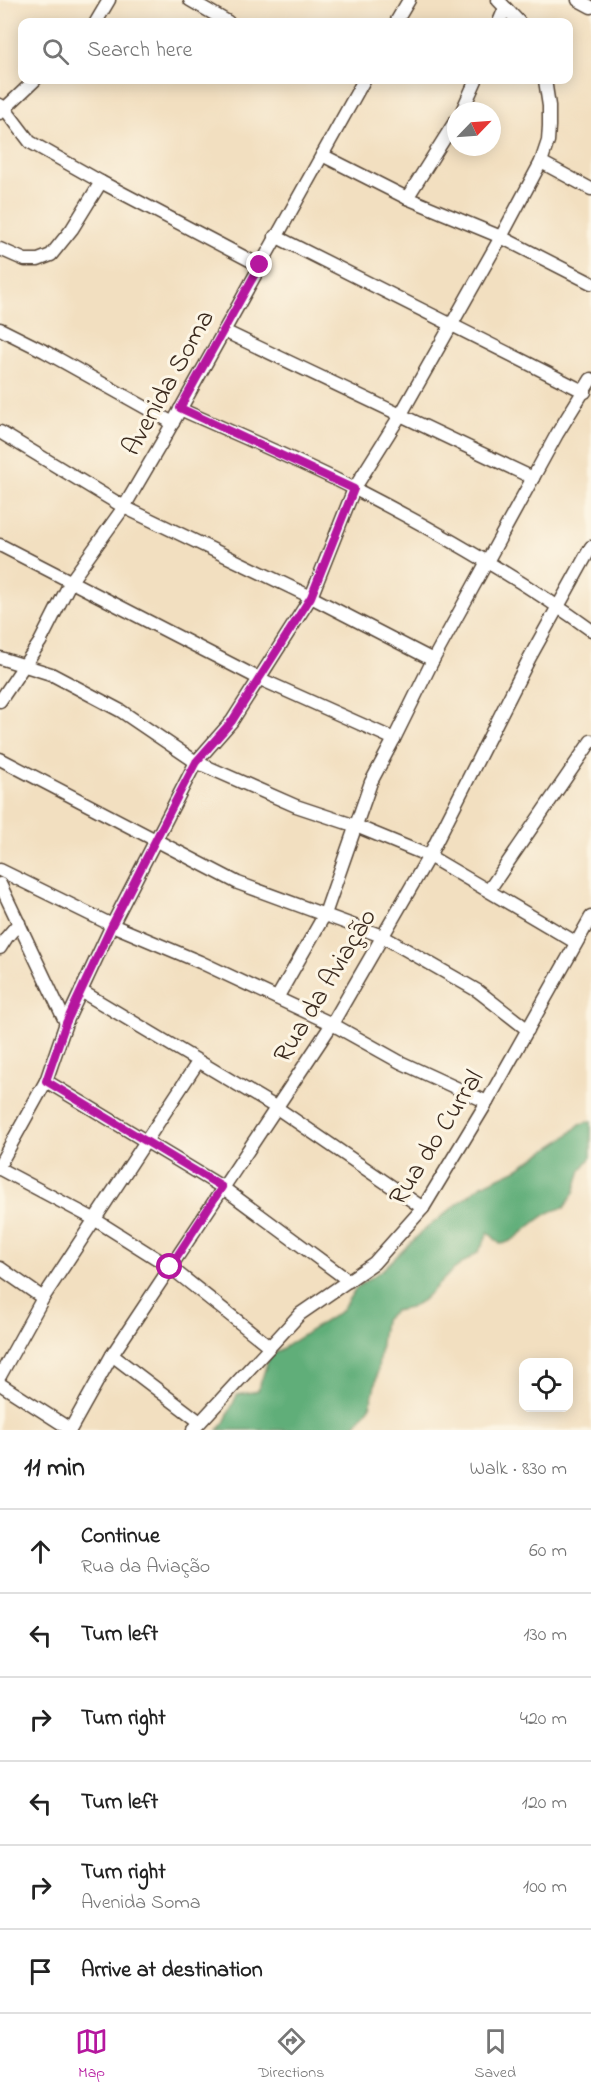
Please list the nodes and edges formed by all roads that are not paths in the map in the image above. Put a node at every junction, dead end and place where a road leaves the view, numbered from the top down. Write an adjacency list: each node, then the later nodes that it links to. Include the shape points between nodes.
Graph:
1 (109, 0): 7 (street)
2 (190, 0): 8 (street)
3 (409, 0): 9 (street)
4 (578, 0): 6 (street)
5 (502, 4): 10 (street)
6 (591, 7)
7 (98, 18)
8 (221, 18)
9 (398, 18)
10 (515, 18)
11 (30, 84): 16 (street)
12 (362, 84): 18 (street, Avenida Soma)
13 (474, 84): 15 (street)
14 (546, 84): 19 (street, via 549,126)
15 (466, 102)
16 (2, 109): 20 (street, via 30,142)
17 (447, 134): 22 (street)
18 (322, 155): 22 (street); 23 (street, Avenida Soma)
19 (541, 162): 21 (street); 24 (street)
20 (101, 182): 25 (street, via 51,255 25,260); 26 (street)
21 (591, 189)
22 (406, 198): 24 (street)
23 (275, 236): 26 (street, Avenida Soma); 28 (street)
24 (501, 237): 27 (street); 28 (street)
25 (0, 249)
26 (260, 265): 30 (street, Avenida Soma)
27 (591, 283)
28 (452, 325): 32 (street); 34 (street)
29 (0, 330): 35 (street)
30 (224, 331): 33 (street, Avenida Soma); 34 (street)
31 (591, 379): 32 (street)
32 (585, 392): 37 (street)
33 (180, 408): 35 (street, Avenida Soma); 38 (street)
34 (401, 414): 37 (street); 38 (street)
35 (173, 423): 39 (street, Avenida Soma)
36 (0, 432): 39 (street)
37 (533, 478): 42 (street)
38 (354, 489): 42 (street); 44 (street)
39 (124, 507): 43 (street, Avenida Soma); 44 (street)
40 (0, 545): 43 (street)
41 (591, 547): 45 (street, Rua da Aviação)
42 (488, 563): 45 (street); 48 (street)
43 (71, 581): 49 (street, Avenida Soma, via 40,642); 50 (street)
44 (311, 597): 48 (street); 50 (street)
45 (558, 606): 46 (street); 58 (street, Rua da Aviação)
46 (591, 630)
47 (0, 658): 49 (street)
48 (433, 660): 52 (street)
49 (23, 666): 51 (street, Avenida Soma); 55 (street, via 51,674 121,711)
50 (258, 678): 52 (street); 55 (street, via 232,721)
51 (0, 701)
52 (394, 739): 56 (street, via 371,782)
53 (591, 741): 61 (street)
54 (0, 759): 57 (street)
55 (196, 762): 56 (street, via 296,806); 57 (street)
56 (356, 826): 58 (street); 62 (street)
57 (156, 841): 62 (street, via 238,883); 65 (street)
58 (429, 856): 61 (street); 66 (street, Rua da Aviação)
59 (0, 870): 65 (street)
60 (0, 884): 64 (street)
61 (489, 891): 67 (street)
62 (325, 915): 66 (street); 70 (street)
63 (591, 917): 67 (street, Rua do Curral)
64 (19, 922): 68 (street); 71 (street)
65 (112, 925): 69 (street); 70 (street)
66 (382, 936): 72 (street, Rua da Aviação); 73 (street, via 478,991)
67 (575, 942): 73 (street, Rua do Curral)
68 (0, 948)
69 (81, 991): 71 (street); 74 (street)
70 (277, 998): 72 (street)
71 (66, 1023): 75 (street)
72 (332, 1024): 76 (street, via 399,1062); 77 (street, Rua da Aviação)
73 (528, 1030): 76 (street, Rua do Curral)
74 (198, 1062): 77 (street); 78 (street)
75 (46, 1081): 78 (street); 79 (street)
76 (487, 1102): 82 (street, Rua do Curral)
77 (277, 1108): 81 (street, Rua da Aviação); 82 (street)
78 (147, 1142): 81 (street); 83 (street)
79 (0, 1164)
80 (0, 1169): 83 (street)
81 (222, 1187): 84 (street, Rua da Aviação); 86 (street)
82 (423, 1208): 86 (street, Rua do Curral, via 374,1263)
83 (94, 1219): 84 (street); 87 (street)
84 (170, 1267): 88 (street); 89 (street, Rua da Aviação)
85 (0, 1268): 87 (street)
86 (349, 1281): 88 (street, Rua do Curral, via 300,1314)
87 (43, 1298): 90 (street)
88 (269, 1346): 92 (street, Rua do Curral)
89 (112, 1355): 92 (street, Rua do Curral); 93 (street, Rua da Aviação)
90 (0, 1376)
91 (0, 1384): 93 (street)
92 (197, 1426)
93 (70, 1430)

